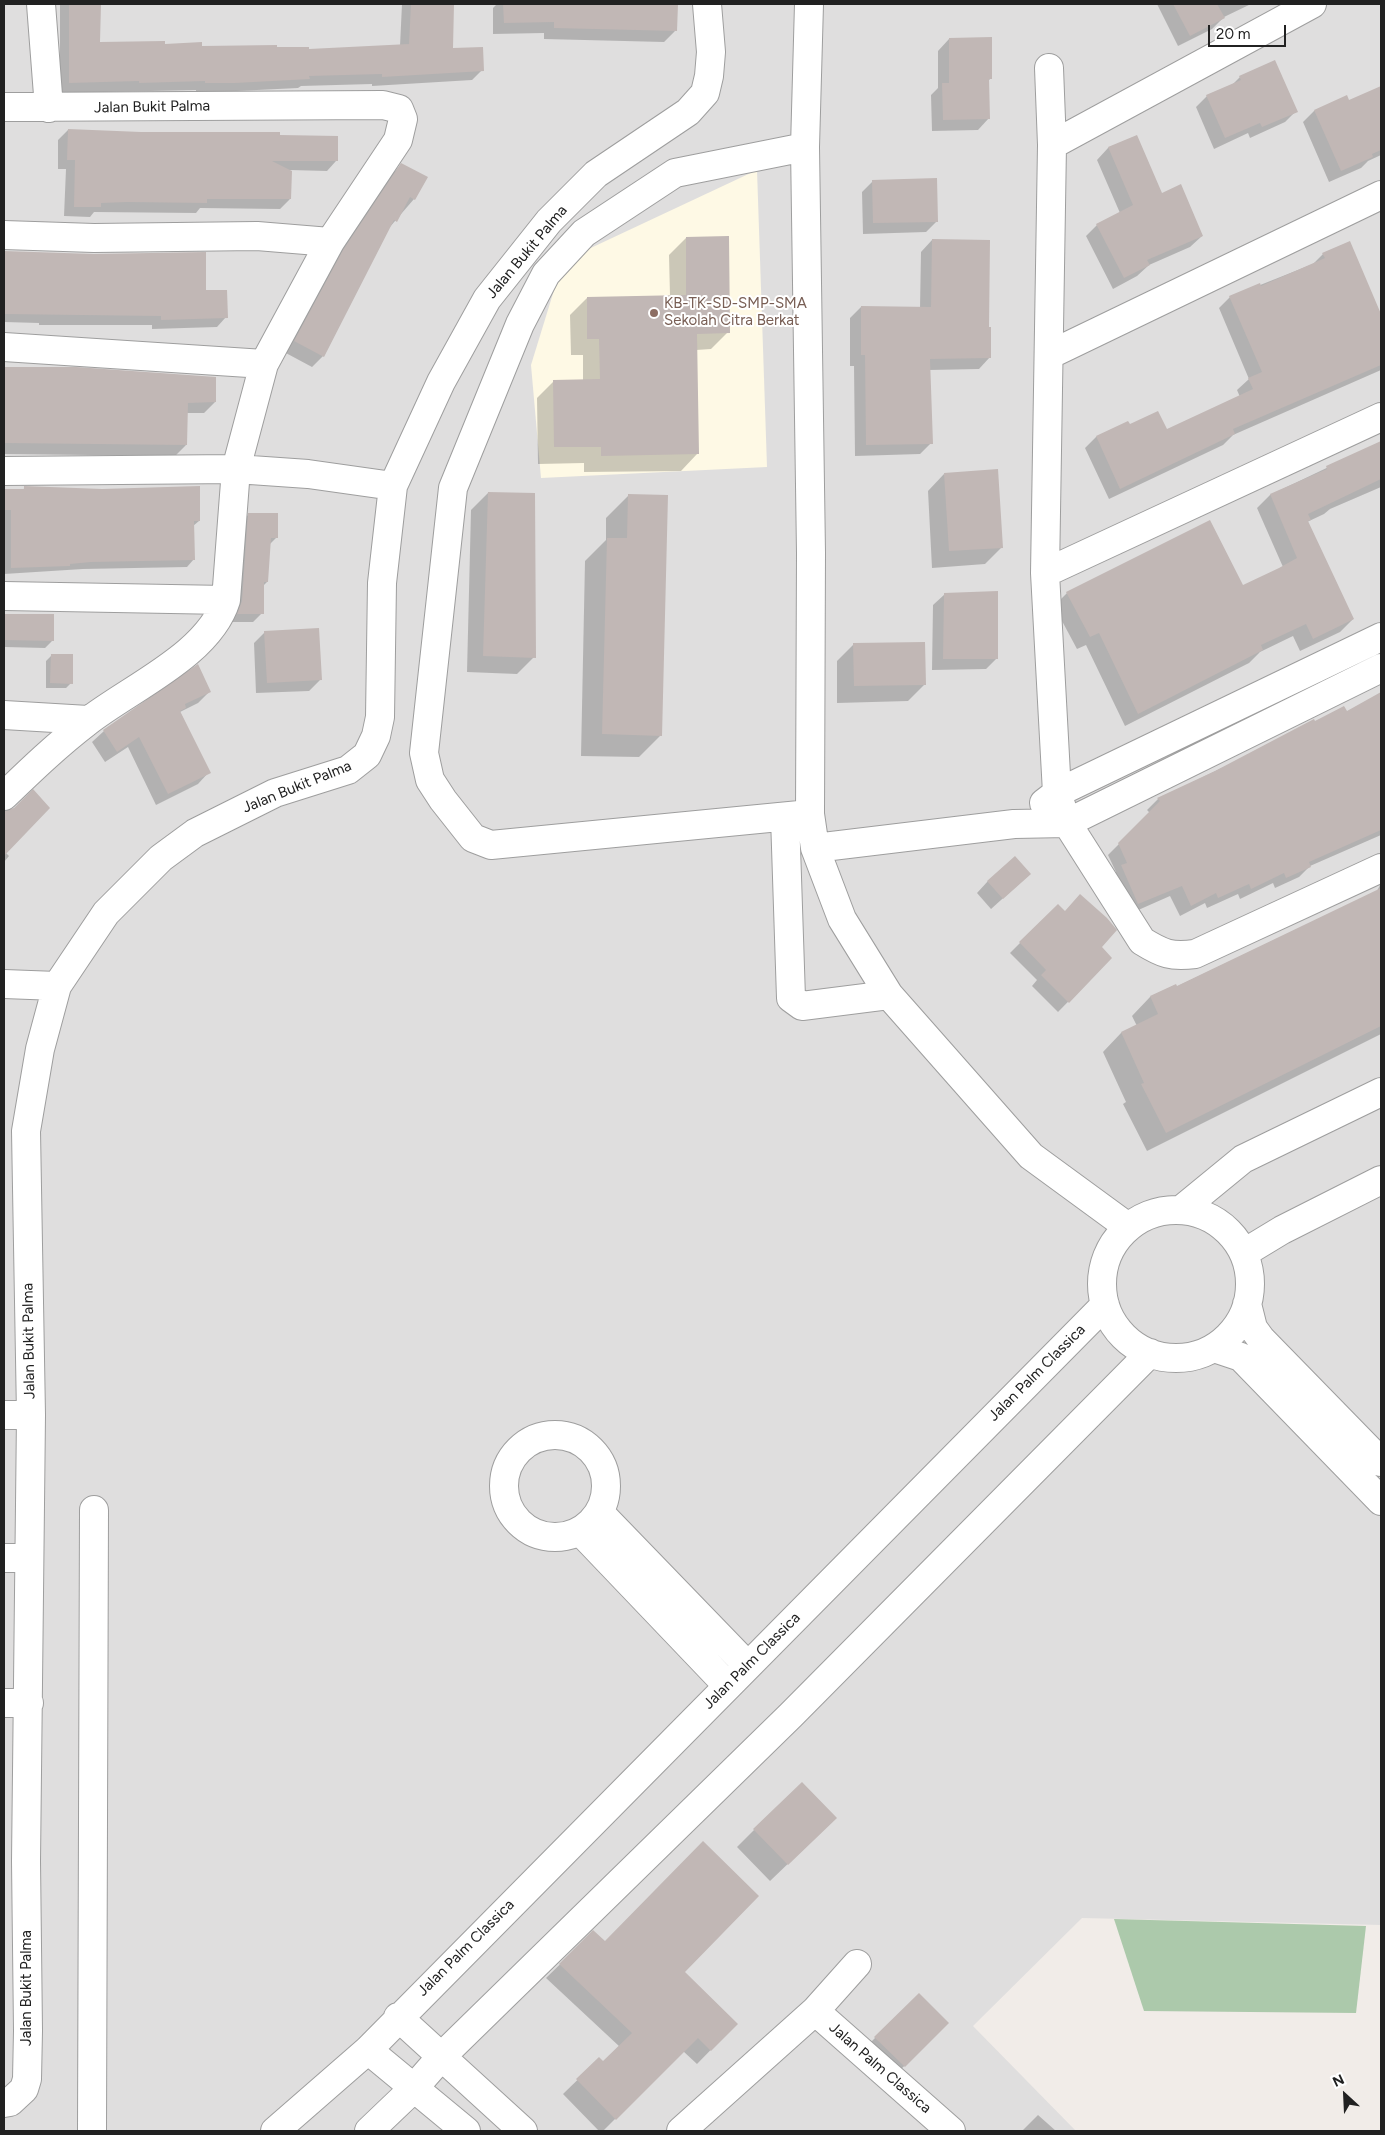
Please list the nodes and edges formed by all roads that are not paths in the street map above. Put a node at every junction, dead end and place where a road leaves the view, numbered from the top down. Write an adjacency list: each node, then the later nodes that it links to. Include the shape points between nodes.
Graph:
1 (41, 4): 7 (street)
2 (707, 4): 19 (street, Jalan Bukit Palma, via 711,52 705,93 681,118 596,174 549,221 487,299 441,382)
3 (809, 4): 9 (street)
4 (1312, 4): 8 (street)
5 (1049, 68): 8 (street)
6 (4, 107): 7 (street, Jalan Bukit Palma)
7 (50, 108): 12 (street, Jalan Bukit Palma, via 383,105 399,109 402,119 398,140)
8 (1052, 145): 14 (street)
9 (805, 147): 29 (street, via 811,553); 29 (street, via 675,173 584,233 546,274 520,324 453,488 424,753 430,780 443,800 473,838 491,845)
10 (1381, 195): 14 (street)
11 (4, 235): 12 (street, via 94,238 257,236)
12 (330, 242): 15 (street, Jalan Bukit Palma)
13 (4, 347): 15 (street)
14 (1049, 355): 20 (street)
15 (264, 364): 17 (street, Jalan Bukit Palma)
16 (1381, 417): 20 (street)
17 (236, 469): 18 (street); 19 (street, via 308,474); 22 (street, Jalan Bukit Palma)
18 (4, 471)
19 (393, 486): 35 (street, Jalan Bukit Palma, via 382,583 380,717 367,756 348,770 275,793 188,838 161,858 106,913)
20 (1045, 573): 27 (street)
21 (4, 596): 22 (street)
22 (226, 600): 26 (street, Jalan Bukit Palma, via 221,614 188,650)
23 (1381, 637): 27 (street)
24 (1381, 668): 30 (street)
25 (4, 715): 26 (street)
26 (88, 720): 28 (street, Jalan Bukit Palma, via 40,760)
27 (1057, 793): 30 (street); 31 (street)
28 (4, 796)
29 (798, 815): 32 (street); 36 (street, via 791,998 802,1006)
30 (1067, 823): 31 (street); 33 (street, via 1142,941 1162,953 1178,956 1195,954)
31 (1014, 824): 32 (street)
32 (815, 848): 36 (street, via 842,919)
33 (1381, 868)
34 (4, 984): 35 (street)
35 (57, 986): 38 (street, Jalan Bukit Palma)
36 (889, 995): 41 (street, via 1031,1156)
37 (1381, 1092): 40 (street, via 1243,1159)
38 (15, 1130): 43 (street, Jalan Bukit Palma)
39 (1381, 1180): 42 (street)
40 (1182, 1209): 41 (street, via 1153,1213); 42 (street, via 1219,1222)
41 (1128, 1227): 45 (street, via 1110,1250 1102,1277)
42 (1244, 1253): 44 (street, via 1250,1274)
43 (16, 1267): 49 (street, Jalan Bukit Palma)
44 (1247, 1304): 46 (street, via 1244,1316 1231,1334); 50 (street, via 1253,1328 1261,1339)
45 (1105, 1305): 47 (street, via 1114,1325 1130,1342); 58 (street, Jalan Palm Classica)
46 (1214, 1348): 47 (street, via 1193,1356 1171,1358); 51 (street, via 1242,1357)
47 (1150, 1353): 66 (street, via 791,1715)
48 (4, 1415): 49 (street, Jalan Bukit Palma)
49 (31, 1415): 55 (street, Jalan Bukit Palma)
50 (1381, 1462)
51 (1381, 1502)
52 (94, 1510): 69 (street)
53 (600, 1512): 54 (street); 54 (street, via 606,1490 604,1468 592,1450 573,1438 551,1434 530,1441 513,1456 504,1478 505,1500 516,1520 535,1534 558,1537); 56 (street)
54 (580, 1531): 57 (street)
55 (16, 1558): 60 (street, Jalan Bukit Palma)
56 (702, 1618): 57 (street); 58 (street)
57 (681, 1637): 59 (street)
58 (747, 1666): 59 (street, Jalan Palm Classica)
59 (727, 1685): 64 (street, Jalan Palm Classica)
60 (16, 1703): 61 (street, Jalan Bukit Palma)
61 (15, 1861): 68 (street, Jalan Bukit Palma, via 28,2031 27,2079 18,2096)
62 (857, 1964): 63 (street, Jalan Palm Classica)
63 (815, 2011): 70 (street, Jalan Palm Classica); 75 (street, Jalan Palm Classica)
64 (398, 2016): 65 (street, Jalan Palm Classica); 66 (street)
65 (368, 2050): 67 (street); 71 (street, Jalan Palm Classica)
66 (441, 2057): 67 (street); 74 (street)
67 (413, 2089): 72 (street); 73 (street)
68 (4, 2103)
69 (94, 2128)
70 (944, 2129)
71 (275, 2131)
72 (369, 2131)
73 (466, 2131)
74 (523, 2131)
75 (681, 2131)

